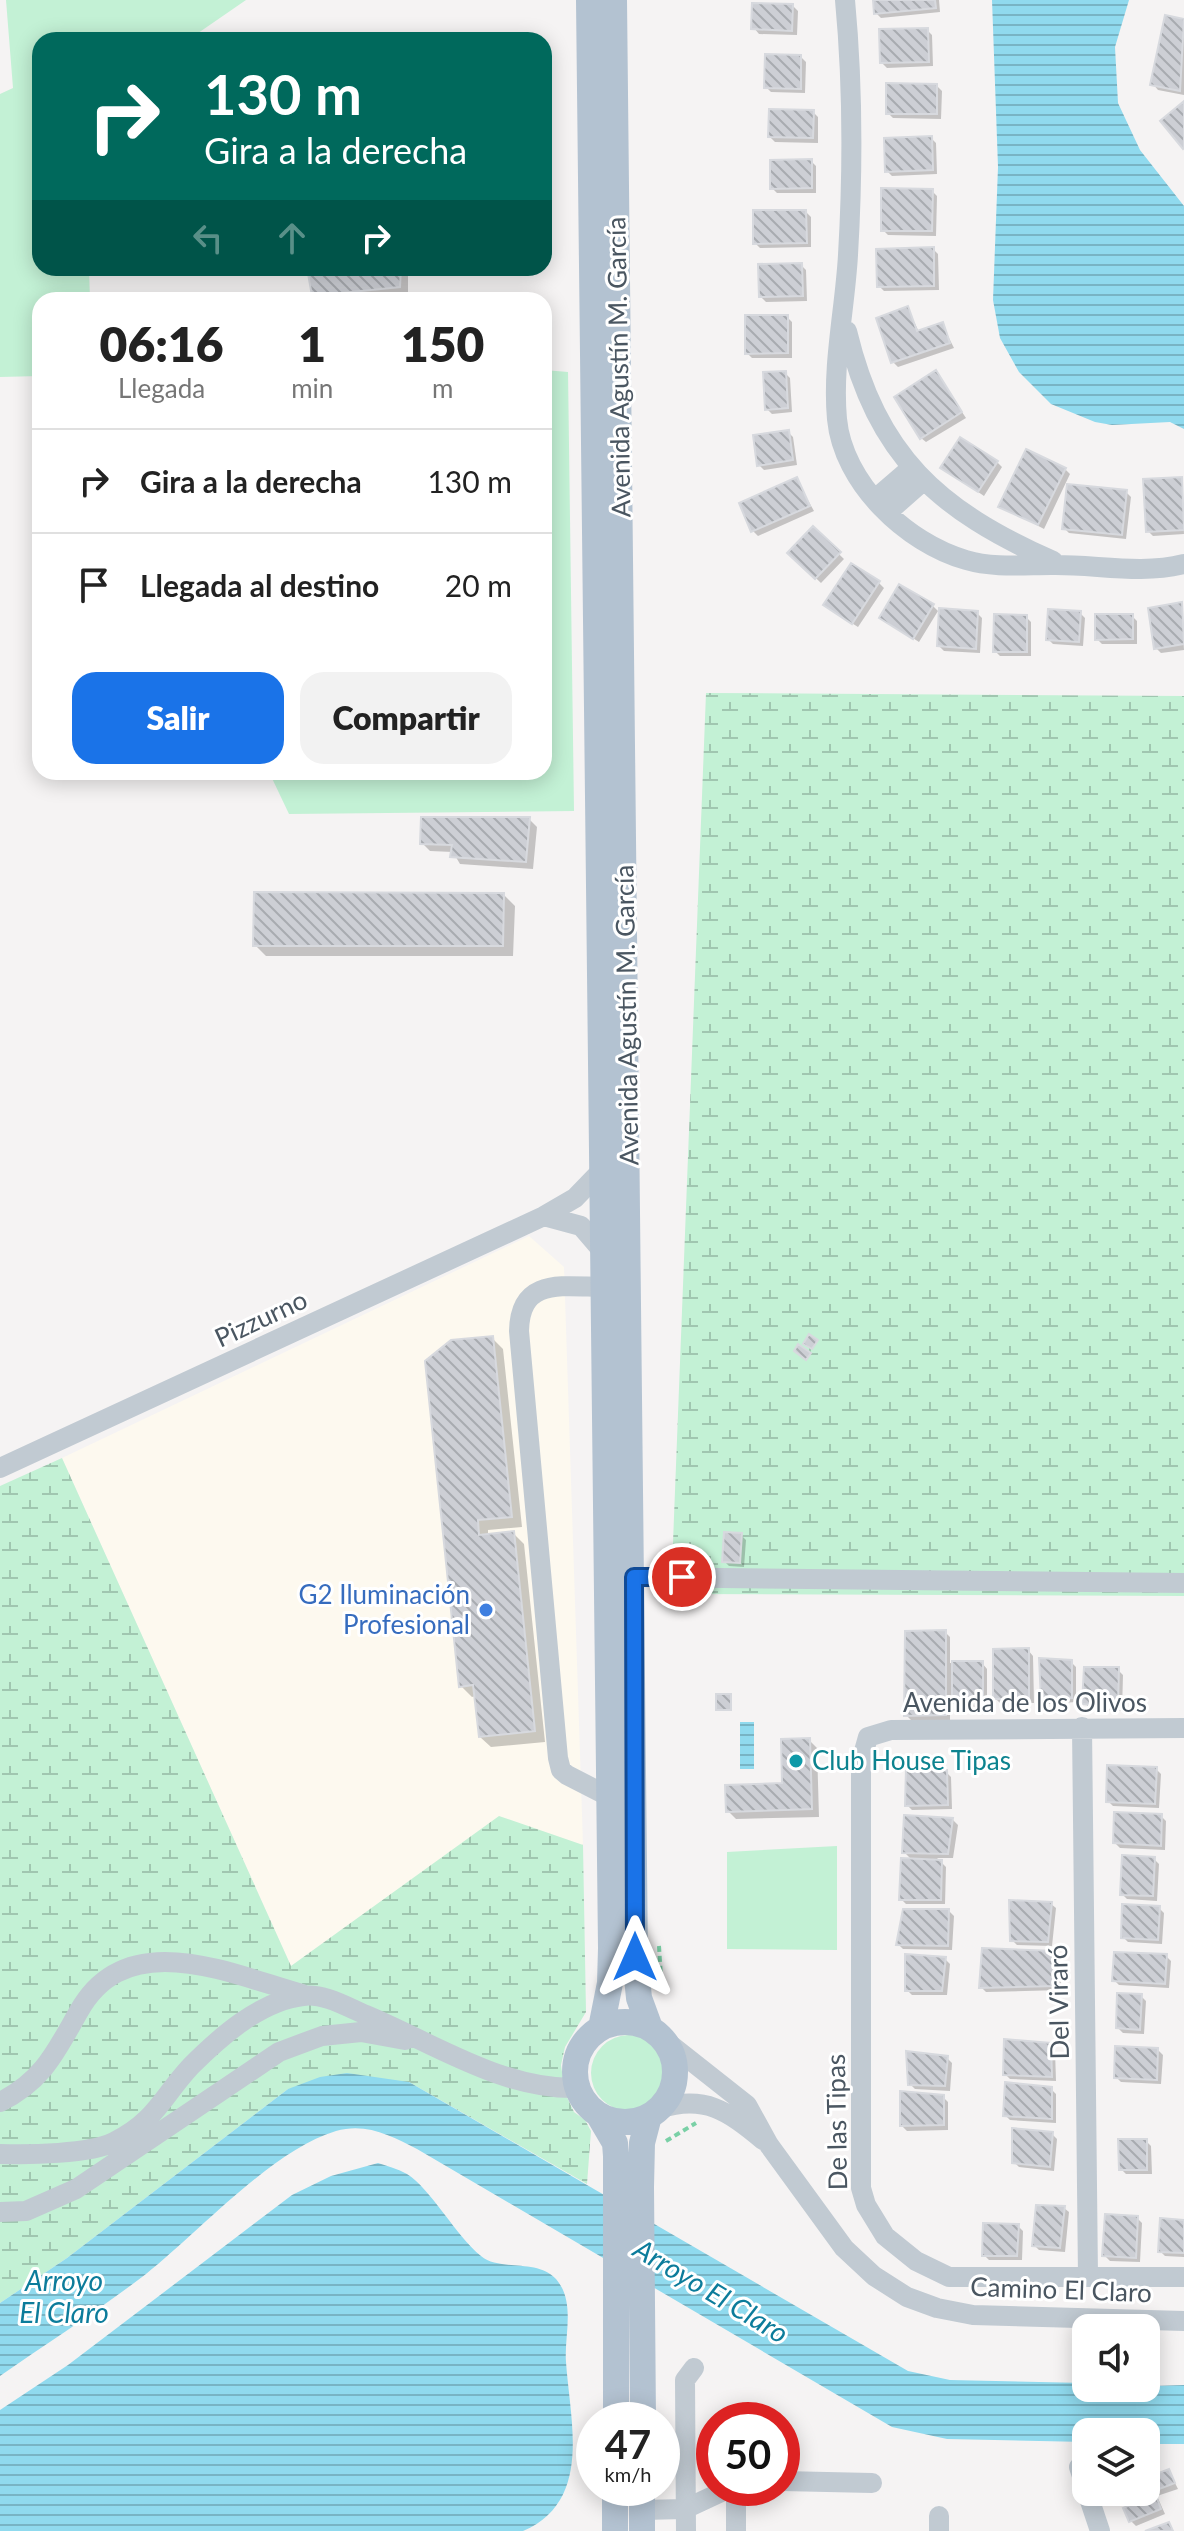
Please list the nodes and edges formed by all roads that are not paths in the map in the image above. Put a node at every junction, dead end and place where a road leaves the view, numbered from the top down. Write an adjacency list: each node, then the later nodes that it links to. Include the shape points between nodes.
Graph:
1 (589, 0): 9 (main road, Avenida Agustín M. García)
2 (614, 0): 14 (main road, Avenida Agustín M. García)
3 (845, 0): 4 (street, via 851,155)
4 (844, 320): 5 (street, via 855,366 880,424); 6 (street, via 835,390 838,423 850,464)
5 (916, 475): 6 (street); 8 (street, via 976,521)
6 (882, 505): 8 (street, via 916,535 964,560)
7 (1184, 564): 8 (street, via 1123,569)
8 (1060, 565)
9 (604, 1168): 10 (street, Pizzurno, via 575,1198); 11 (main road, Avenida Agustín M. García)
10 (544, 1216): 11 (street, via 581,1226); 13 (street, Pizzurno)
11 (605, 1255): 12 (main road, Avenida Agustín M. García)
12 (606, 1287): 19 (main road, Avenida Agustín M. García); 19 (street, via 556,1287 530,1295 522,1305 519,1331 558,1758 567,1775)
13 (0, 1468)
14 (634, 1577): 15 (street); 22 (main road, Avenida Agustín M. García, via 635,1957 639,1998)
15 (1184, 1583)
16 (1082, 1727): 17 (street, Avenida de los Olivos); 18 (street, Avenida de los Olivos, via 891,1730); 32 (street, Del Viraró)
17 (1184, 1728)
18 (868, 1737): 32 (street, De las Tipas, via 861,1762 861,2188 866,2205 899,2250 949,2277)
19 (610, 1797): 21 (main road, Avenida Agustín M. García, via 610,1971)
20 (306, 1995): 23 (street, via 332,2001); 25 (street, via 185,1962 138,1962 107,1981 80,2009 40,2076); 29 (street, via 276,2002 241,2023 191,2067 151,2119 112,2144 37,2155)
21 (601, 2028): 22 (main road, via 634,2023); 24 (main road, via 579,2054)
22 (656, 2033): 26 (main road, via 675,2066 674,2082); 28 (street, Camino El Claro, via 747,2105)
23 (431, 2045): 24 (street, via 468,2063 555,2088); 31 (street, via 361,2032 322,2036 279,2052 76,2189 26,2211)
24 (577, 2088): 27 (main road)
25 (0, 2102)
26 (654, 2113): 27 (main road, via 632,2122); 28 (street, Camino El Claro, via 680,2102 712,2106); 30 (main road)
27 (598, 2114): 30 (main road)
28 (769, 2145): 34 (street, Camino El Claro, via 844,2248 874,2276 915,2300 973,2315)
29 (0, 2154)
30 (629, 2182): 36 (main road, via 618,2284); 37 (main road, via 643,2300)
31 (0, 2212)
32 (1088, 2277): 33 (street, De las Tipas)
33 (1184, 2277)
34 (1184, 2321)
35 (694, 2368): 44 (street, via 685,2380)
36 (616, 2402)
37 (643, 2402)
38 (800, 2481): 39 (street)
39 (872, 2483)
40 (696, 2504): 44 (street)
41 (615, 2506): 46 (main road)
42 (734, 2506): 48 (street)
43 (1092, 2506): 49 (street)
44 (685, 2509): 45 (street); 47 (street)
45 (642, 2510)
46 (615, 2531)
47 (686, 2531)
48 (736, 2531)
49 (1100, 2531)

